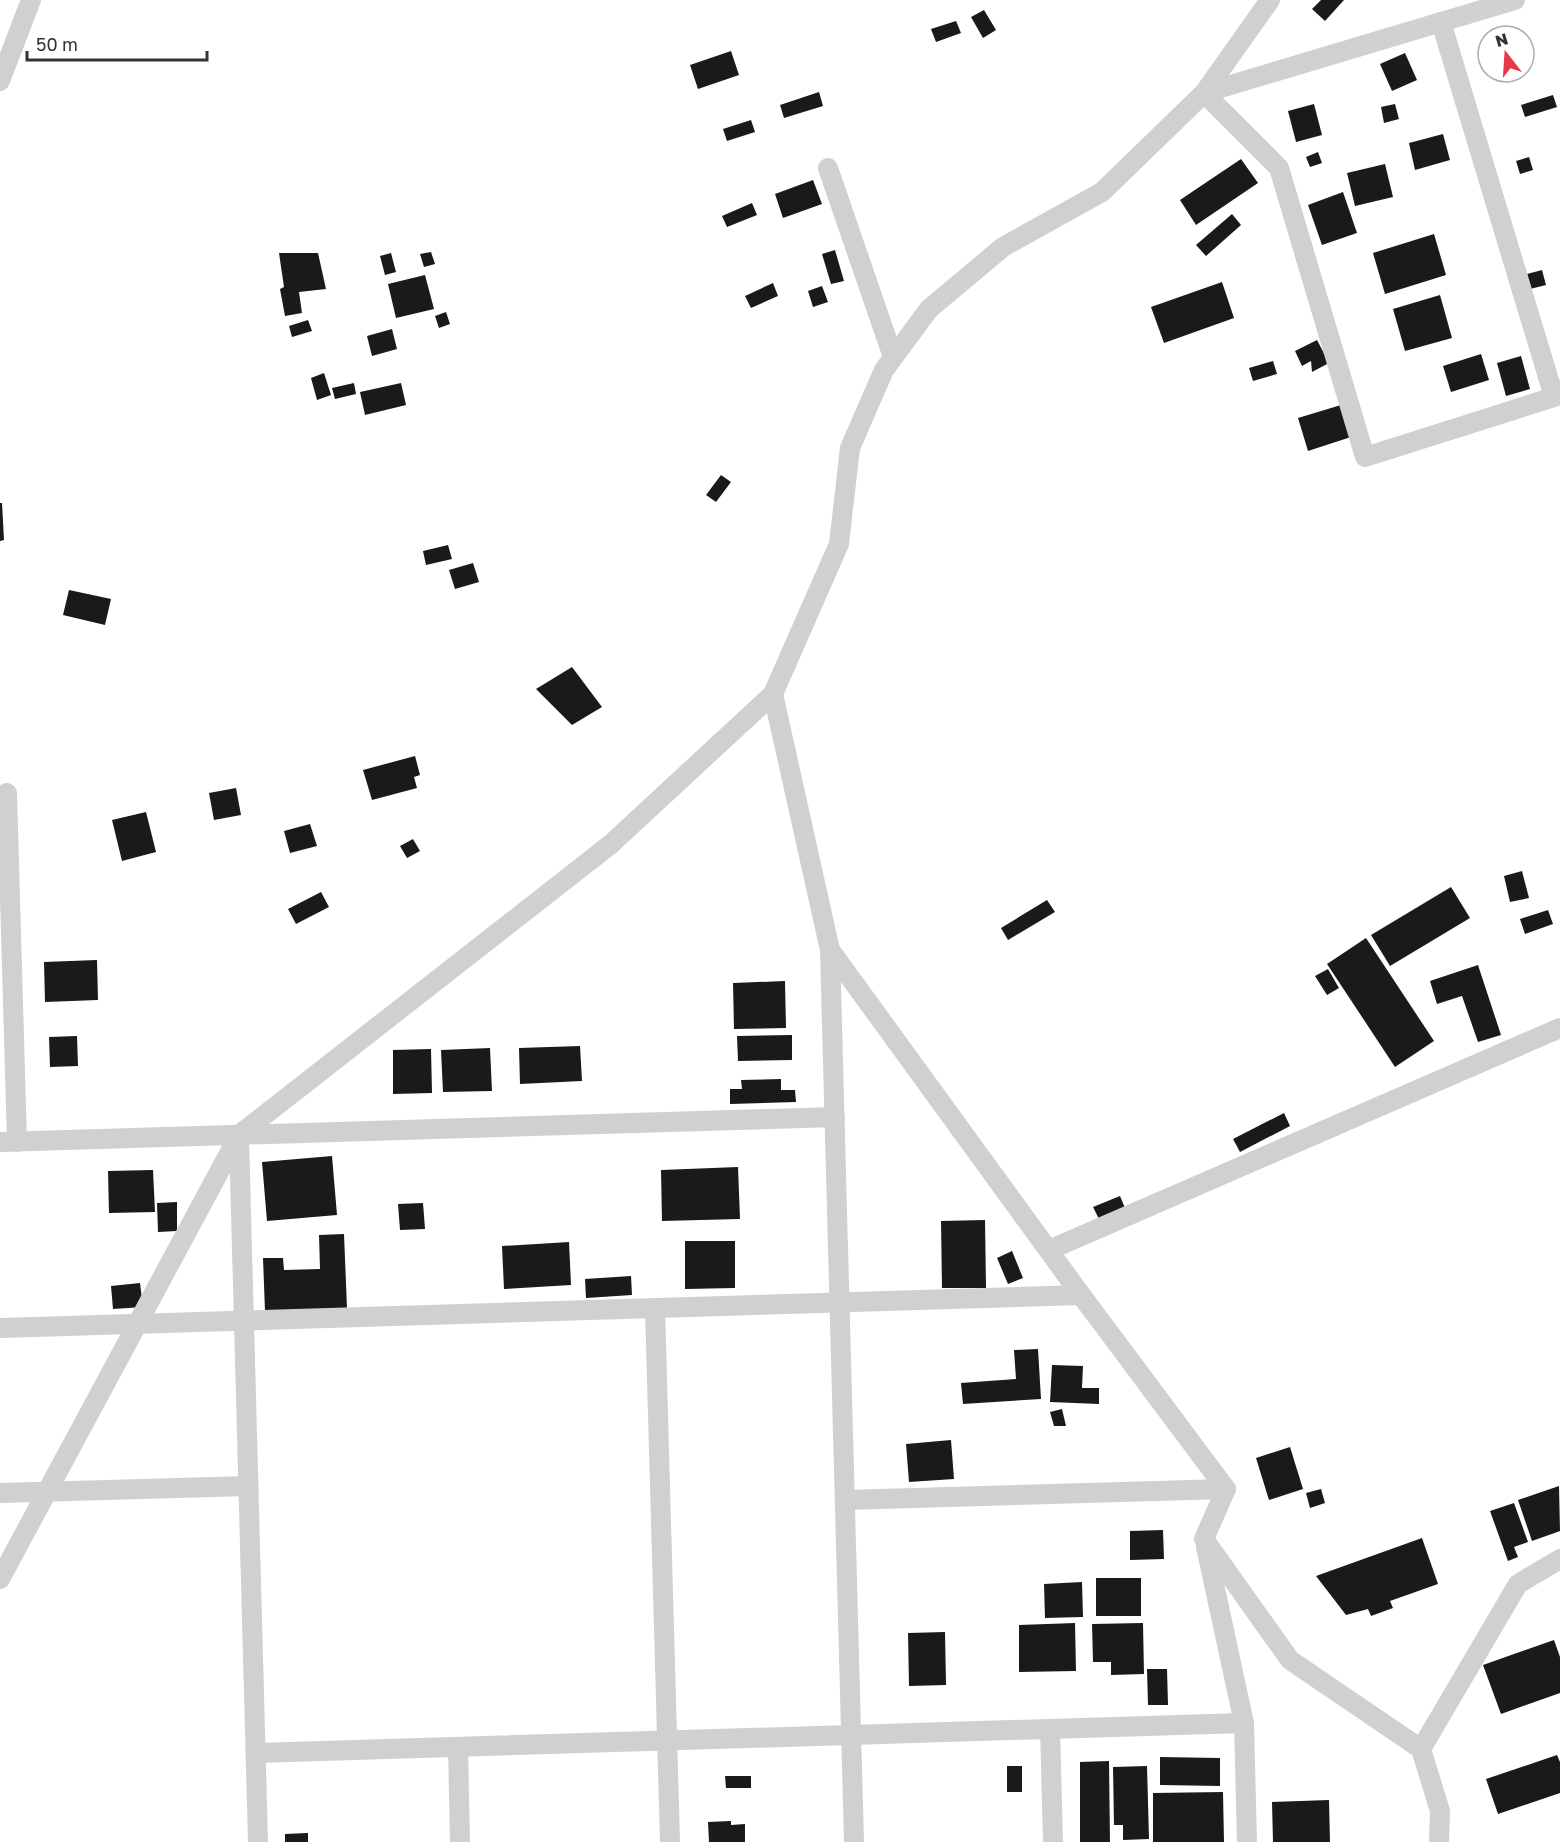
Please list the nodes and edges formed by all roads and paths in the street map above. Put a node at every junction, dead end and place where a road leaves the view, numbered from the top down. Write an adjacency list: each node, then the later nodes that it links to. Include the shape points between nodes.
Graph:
1 (31, 0): 5 (street)
2 (1270, 0): 6 (street)
3 (1515, 0): 4 (street)
4 (1441, 22): 6 (street); 9 (street)
5 (0, 81)
6 (1203, 93): 8 (street, via 1102,192 1003,248 928,309); 9 (street, via 1279,168 1365,457)
7 (828, 168): 8 (street)
8 (893, 357): 10 (street, via 850,448 839,544)
9 (1557, 393)
10 (773, 694): 12 (street); 16 (street, via 610,843)
11 (8, 793): 13 (street)
12 (830, 950): 15 (street); 18 (street)
13 (7, 1026): 17 (street)
14 (1560, 1028): 18 (street)
15 (835, 1117): 16 (street); 20 (street)
16 (239, 1135): 17 (street); 22 (street); 23 (street)
17 (8, 1142)
18 (1049, 1250): 19 (street)
19 (1081, 1295): 20 (street); 26 (street)
20 (840, 1303): 21 (street); 29 (street)
21 (655, 1308): 22 (street); 36 (street)
22 (244, 1321): 23 (street); 25 (street)
23 (136, 1324): 24 (street); 27 (street)
24 (0, 1328)
25 (248, 1486): 27 (street); 39 (street)
26 (1226, 1489): 29 (street); 30 (street)
27 (46, 1492): 28 (street); 32 (street)
28 (0, 1493)
29 (845, 1500): 35 (street)
30 (1204, 1539): 33 (street); 38 (street, via 1290,1660)
31 (1560, 1559): 38 (street, via 1518,1584)
32 (0, 1579)
33 (1244, 1723): 34 (street); 45 (street)
34 (1050, 1729): 35 (street); 44 (street)
35 (852, 1735): 36 (street); 43 (street)
36 (667, 1740): 37 (street); 42 (street)
37 (458, 1747): 39 (street); 41 (street)
38 (1421, 1749): 46 (street, via 1440,1811)
39 (256, 1753): 40 (street)
40 (258, 1842)
41 (460, 1842)
42 (670, 1842)
43 (854, 1842)
44 (1053, 1842)
45 (1247, 1842)
46 (1439, 1842)

